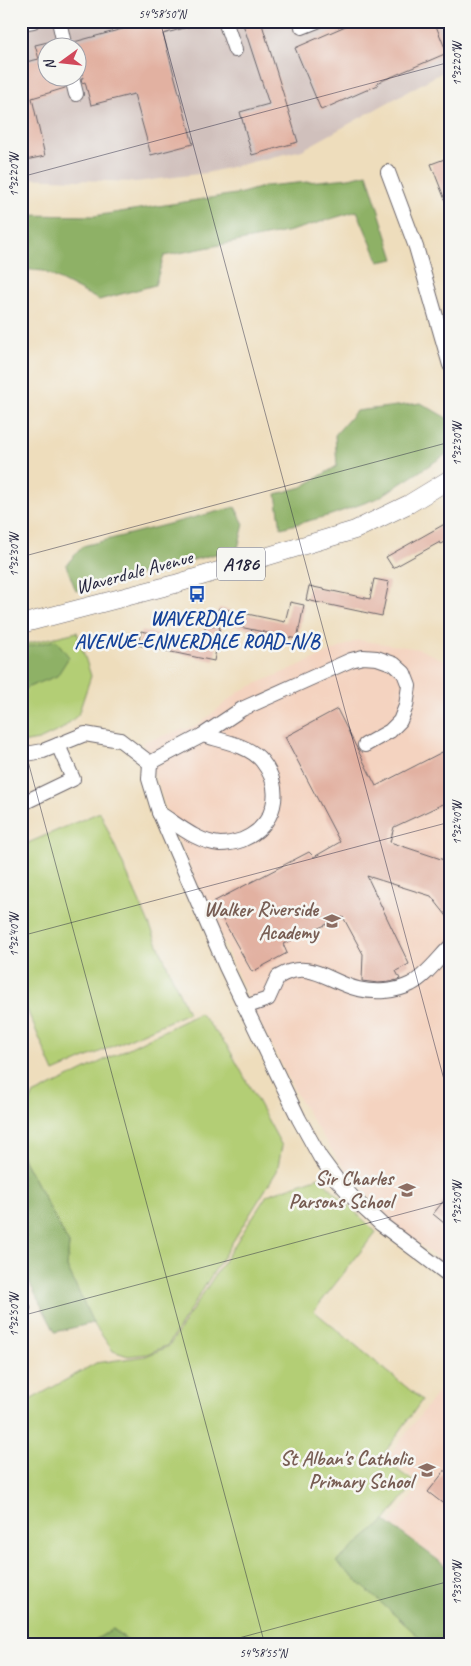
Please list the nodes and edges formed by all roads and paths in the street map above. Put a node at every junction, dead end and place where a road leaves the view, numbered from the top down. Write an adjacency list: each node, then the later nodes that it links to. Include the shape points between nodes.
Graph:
1 (33, 21): 5 (street)
2 (59, 21): 7 (street)
3 (225, 21): 8 (street)
4 (317, 21): 6 (street)
5 (21, 23)
6 (302, 27)
7 (63, 38)
8 (235, 50)
9 (74, 88): 10 (street)
10 (76, 94)
11 (388, 172): 12 (street, via 416,247)
12 (450, 365)
13 (450, 479): 14 (main road, Waverdale Avenue / A186, via 409,504 355,530 175,584)
14 (21, 624)
15 (203, 735): 17 (street, via 242,709 351,660 377,658 394,664 404,674 409,686 400,721 390,731); 19 (street); 21 (street, via 239,746 262,760 274,787 273,809 266,824 254,835 222,844 192,835)
16 (58, 745): 18 (street); 19 (street, via 85,734 120,740); 20 (street, via 73,779)
17 (365, 745)
18 (21, 755)
19 (150, 762): 21 (street, via 149,779)
20 (21, 804)
21 (159, 812): 23 (street)
22 (450, 947): 23 (street, via 412,984 398,989 381,992 357,989 315,972 294,970 278,978 268,999)
23 (245, 1007): 24 (street, via 298,1119 337,1180 381,1224)
24 (450, 1276)

